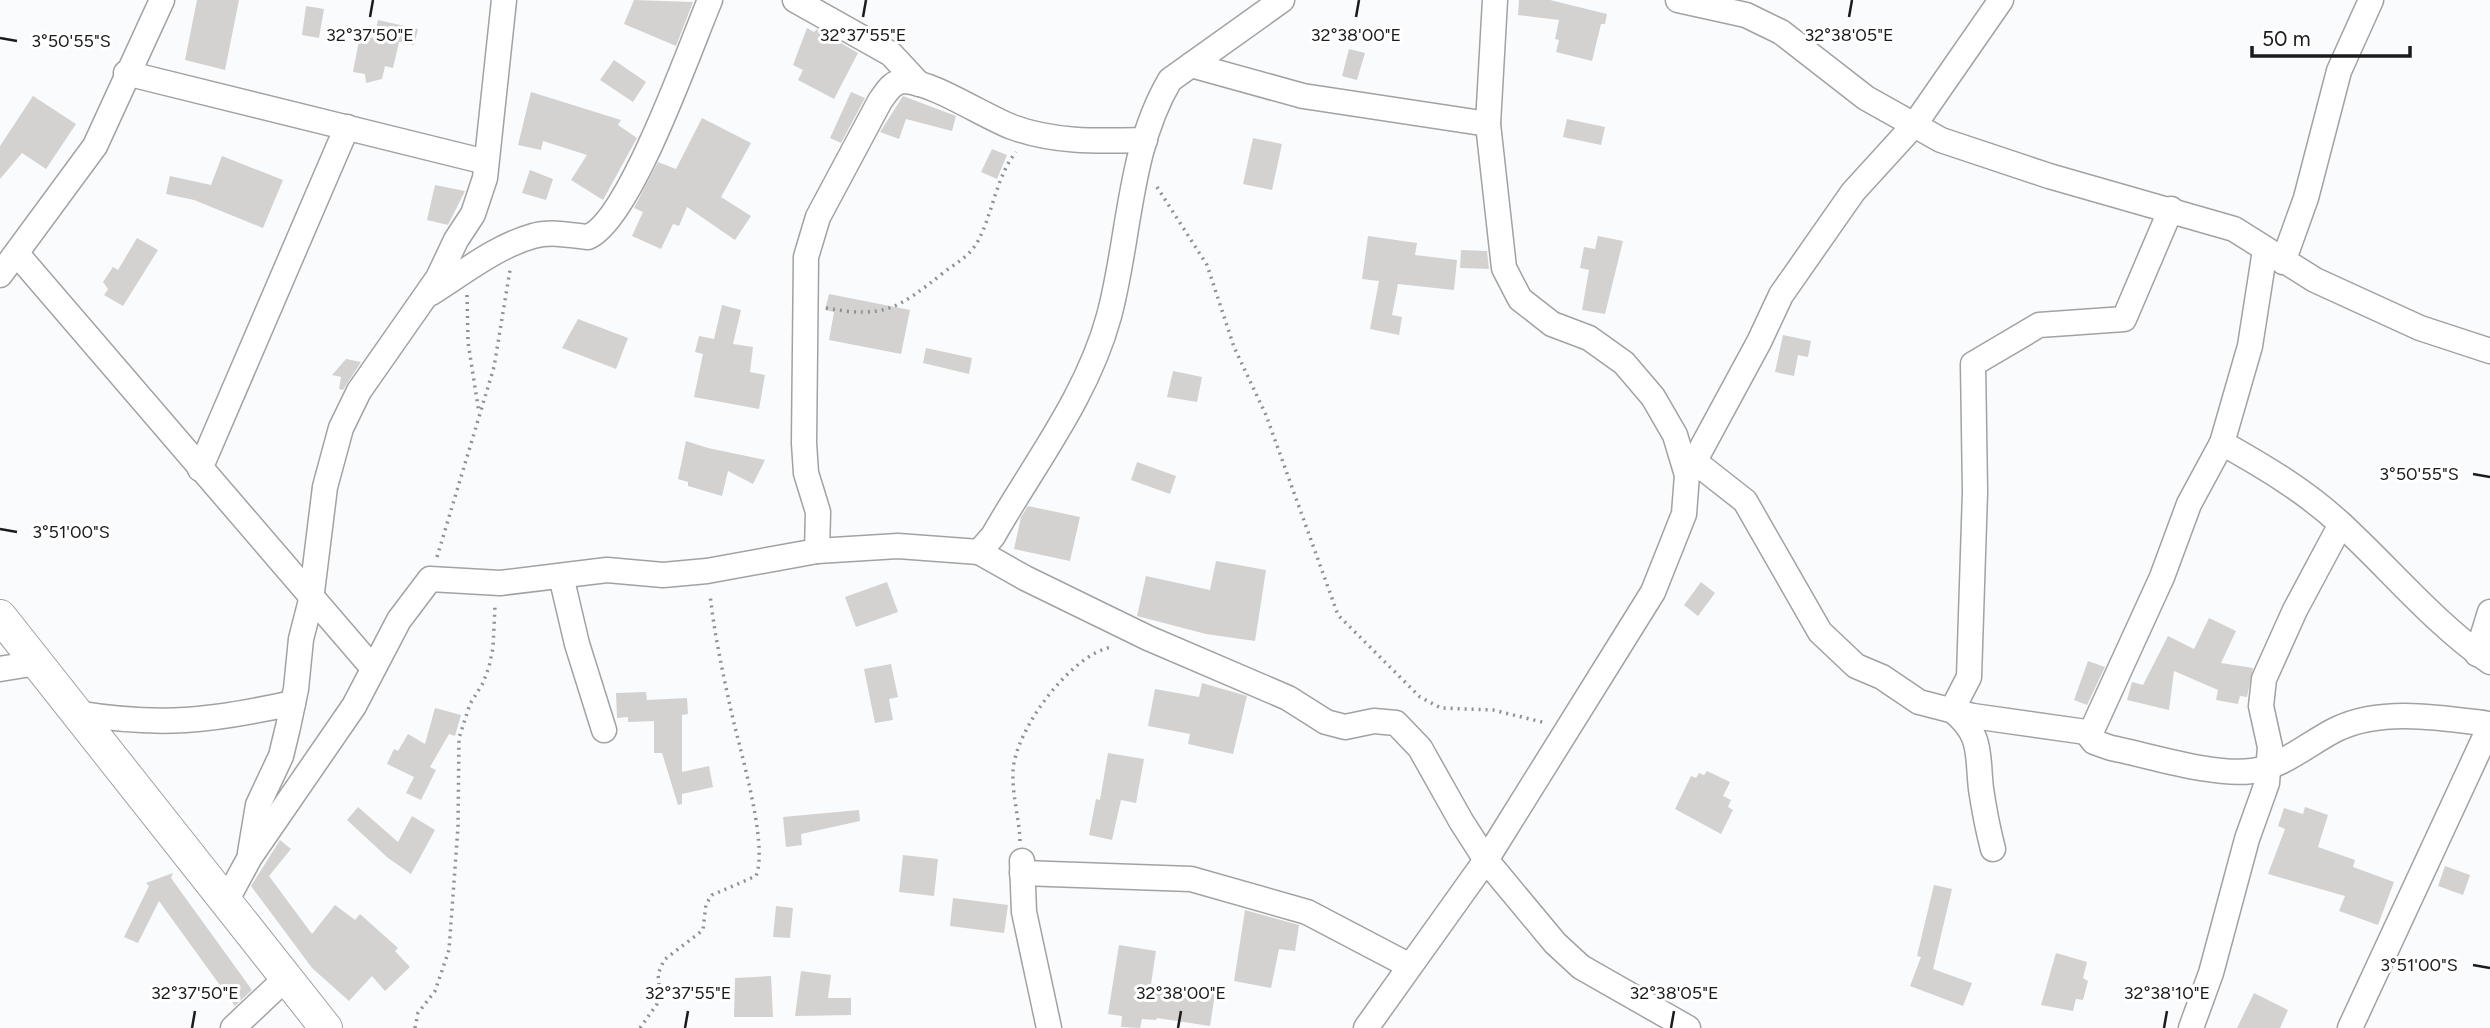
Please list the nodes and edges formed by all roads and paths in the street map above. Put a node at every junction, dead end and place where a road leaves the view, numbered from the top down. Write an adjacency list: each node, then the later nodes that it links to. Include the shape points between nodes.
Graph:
1 (162, 0): 11 (street)
2 (503, 0): 18 (street)
3 (710, 0): 20 (street, via 652,142 604,227 588,237 554,233)
4 (795, 0): 12 (street, via 891,54)
5 (1282, 0): 10 (street)
6 (1495, 0): 13 (street)
7 (1678, 0): 14 (street, via 1745,15 1781,32 1866,98)
8 (2001, 0): 14 (street)
9 (2371, 0): 22 (street, via 2339,71 2306,198)
10 (1191, 65): 13 (street, via 1303,96); 17 (street, via 1170,80)
11 (126, 73): 15 (street); 21 (street, via 95,146)
12 (919, 84): 16 (street); 26 (street, via 895,83 880,101 818,217 806,257)
13 (1488, 124): 30 (street, via 1504,268 1520,299 1552,324 1589,338 1624,363 1665,414)
14 (1915, 124): 19 (street, via 1941,140 2049,176); 30 (street, via 1853,192 1781,295)
15 (347, 127): 18 (street); 31 (street)
16 (1036, 135): 17 (street); 26 (path, via 1012,157 971,253 916,296 889,311 872,314)
17 (1143, 148): 34 (street, via 1109,316 1096,355 1063,421); 51 (path, via 1177,222 1207,265 1338,615 1420,697 1441,708 1493,710)
18 (486, 162): 25 (street, via 473,214)
19 (2171, 209): 22 (street, via 2234,229); 48 (street, via 2124,319 2039,325 1973,364 1975,492 1969,677)
20 (513, 245): 23 (street); 28 (path, via 503,327)
21 (17, 254): 24 (street); 31 (street)
22 (2274, 256): 27 (street, via 2315,281 2420,328); 29 (street)
23 (463, 273): 25 (street); 28 (path)
24 (0, 275)
25 (425, 297): 39 (street, via 359,391 341,428 326,487)
26 (805, 304): 33 (street, via 805,463 818,512)
27 (2490, 351)
28 (479, 414): 37 (path)
29 (2222, 443): 32 (street, via 2289,482); 53 (street, via 2189,503 2162,577 2093,727)
30 (1690, 468): 48 (street, via 1745,502 1820,632 1856,666 1919,702); 51 (street, via 1684,514 1653,592)
31 (200, 469): 39 (street)
32 (2341, 524): 43 (street); 54 (street, via 2264,678 2261,706)
33 (817, 551): 34 (street, via 898,546); 35 (street)
34 (979, 552): 42 (street)
35 (707, 571): 36 (street, via 663,575 607,570); 65 (path, via 714,629 756,829 759,868 756,876 712,895 706,904 703,930 664,960 658,974 657,1004)
36 (561, 576): 38 (street); 52 (street)
37 (430, 579): 38 (street); 45 (street)
38 (495, 583): 64 (path, via 491,657 459,738 449,950 435,991 418,1013)
39 (311, 600): 45 (street); 47 (street)
40 (2490, 612): 43 (street)
41 (0, 616): 44 (street)
42 (1148, 638): 57 (street, via 1288,698 1326,722 1345,727 1374,720 1396,723 1420,748); 58 (path, via 1101,649 1082,659 1028,726 1013,769)
43 (2484, 658)
44 (37, 663): 46 (street); 49 (street)
45 (372, 667): 56 (street, via 354,706)
46 (0, 669)
47 (293, 703): 49 (street, via 194,722 155,723); 56 (street, via 281,756 258,805)
48 (1952, 710): 53 (street); 55 (street, via 1964,720 1979,750)
49 (76, 713): 59 (street)
50 (2490, 725): 54 (street, via 2374,718 2337,729); 70 (street)
51 (1569, 728): 57 (street)
52 (604, 730)
53 (2085, 732): 54 (street, via 2111,748 2225,772)
54 (2270, 767): 69 (street)
55 (1993, 849)
56 (250, 857): 59 (street)
57 (1486, 860): 60 (street); 68 (street, via 1555,943 1581,967)
58 (1022, 867): 60 (street, via 1191,879 1307,912); 66 (street, via 1024,912)
59 (225, 903): 61 (street)
60 (1408, 965): 67 (street)
61 (286, 978): 62 (street); 63 (street)
62 (233, 1028)
63 (326, 1028)
64 (415, 1028)
65 (640, 1028)
66 (1049, 1028)
67 (1366, 1028)
68 (1688, 1028)
69 (2191, 1028)
70 (2350, 1028)

